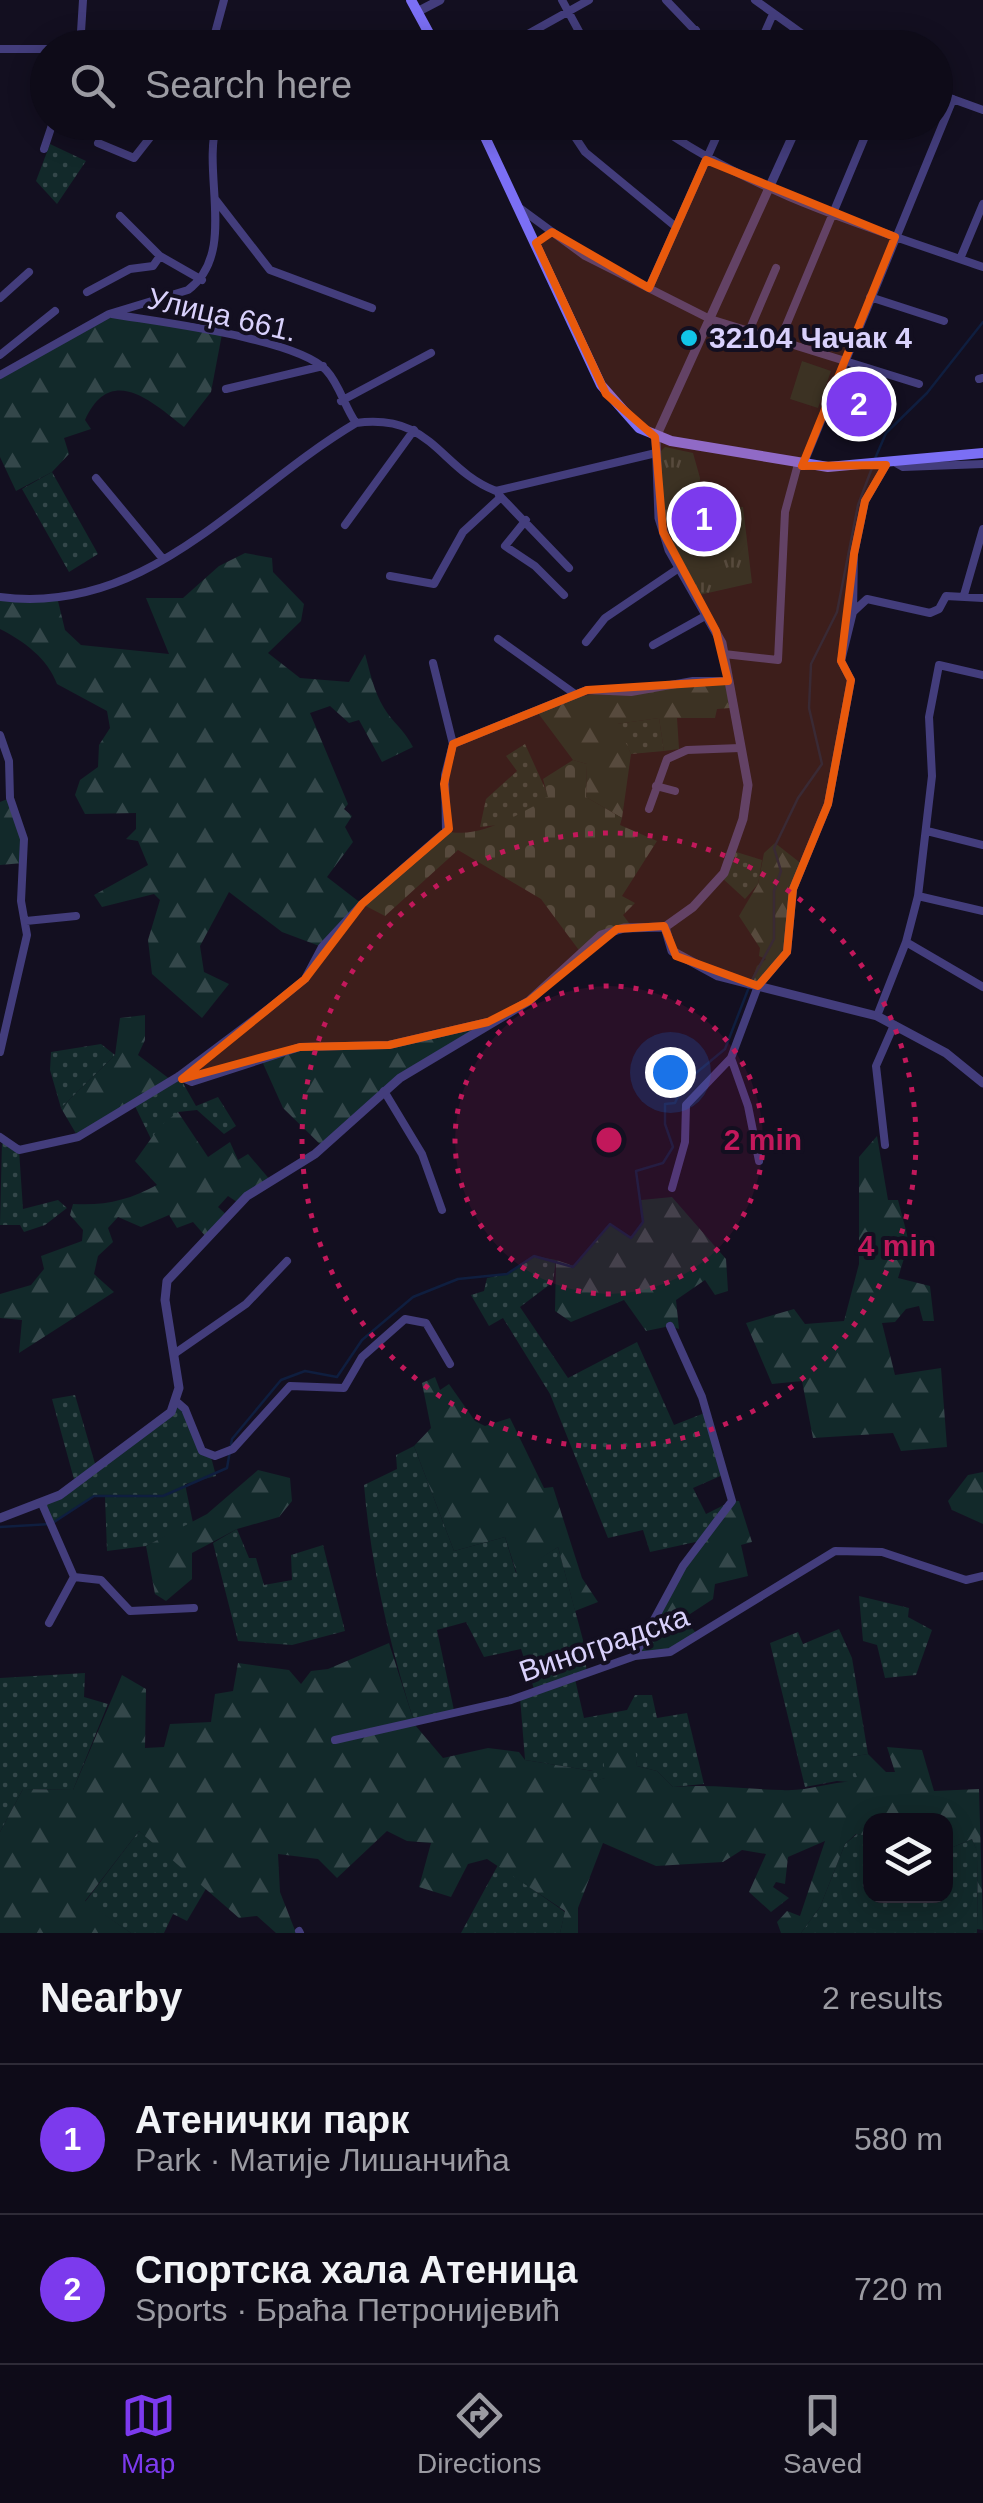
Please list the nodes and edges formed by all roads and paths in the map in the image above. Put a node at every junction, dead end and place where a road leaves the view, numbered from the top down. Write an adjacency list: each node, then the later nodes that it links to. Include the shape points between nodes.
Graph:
1 (83, 0): 12 (street)
2 (224, 0): 13 (street)
3 (410, 0): 10 (main road)
4 (440, 0): 10 (street)
5 (562, 0): 9 (street)
6 (589, 0): 9 (street)
7 (666, 0): 17 (street)
8 (756, 0): 11 (street)
9 (568, 10): 15 (street); 16 (street)
10 (417, 12): 14 (main road)
11 (773, 14): 18 (street); 19 (street)
12 (81, 30)
13 (216, 30)
14 (427, 30)
15 (540, 30)
16 (579, 30)
17 (696, 30)
18 (766, 30)
19 (796, 30)
20 (0, 49): 21 (street)
21 (30, 49)
22 (953, 99): 23 (street)
23 (983, 110)
24 (47, 140): 35 (street)
25 (148, 140): 34 (street, via 134,158)
26 (212, 140): 38 (street)
27 (487, 140): 40 (main road)
28 (577, 140): 43 (street)
29 (678, 140): 36 (street)
30 (715, 140): 36 (street)
31 (791, 140): 37 (street)
32 (864, 140): 41 (street)
33 (936, 140): 45 (street)
34 (98, 143)
35 (44, 148)
36 (706, 160): 37 (street); 43 (street)
37 (769, 190): 41 (street); 60 (street)
38 (212, 196): 52 (street, via 212,258); 57 (street, via 270,270)
39 (983, 204): 48 (street)
40 (520, 209): 44 (street); 46 (main road)
41 (834, 215): 45 (street); 63 (street)
42 (120, 216): 47 (street)
43 (676, 226): 53 (street)
44 (552, 232): 46 (street); 53 (street)
45 (895, 236): 48 (street); 55 (street)
46 (536, 243): 74 (main road, via 610,400)
47 (160, 256): 52 (street); 54 (street, via 153,266 130,269)
48 (960, 259): 49 (street)
49 (983, 267)
50 (776, 268): 62 (street)
51 (30, 272): 56 (street)
52 (202, 280): 59 (street)
53 (649, 288): 60 (street)
54 (87, 292)
55 (870, 297): 61 (street); 66 (street)
56 (0, 298)
57 (372, 308)
58 (56, 311): 65 (street)
59 (109, 314): 67 (street, Улица 661., via 278,346); 68 (street)
60 (710, 319): 62 (street); 74 (street)
61 (944, 321)
62 (749, 331): 63 (street)
63 (780, 340): 66 (street)
64 (431, 353): 71 (street)
65 (0, 355)
66 (844, 361): 69 (street); 77 (street)
67 (323, 366): 70 (street, Улица 661.); 71 (street, Улица 661.)
68 (0, 375)
69 (919, 384)
70 (226, 389)
71 (341, 401): 72 (street, Улица 661.)
72 (356, 423): 73 (street, via 394,422); 85 (street)
73 (414, 430): 81 (street); 83 (street)
74 (656, 437): 76 (street); 77 (main road)
75 (983, 453): 78 (main road)
76 (656, 454): 81 (street); 87 (street, via 660,518)
77 (800, 464): 78 (main road); 98 (street, via 785,512 778,660)
78 (888, 464): 79 (street); 93 (street, via 865,501 854,554)
79 (983, 464)
80 (96, 478): 85 (street)
81 (499, 494): 82 (street); 88 (street, via 463,532 434,584)
82 (526, 520): 86 (street); 89 (street, via 504,546)
83 (345, 525)
84 (983, 529): 90 (street)
85 (163, 559): 91 (street, via 134,579 71,599)
86 (569, 568)
87 (678, 568): 94 (street); 96 (street, via 605,618)
88 (390, 576)
89 (564, 595)
90 (964, 595): 92 (street); 93 (street, via 946,596 934,612 871,599)
91 (0, 597)
92 (983, 598)
93 (853, 612): 117 (street, via 841,661 851,680 828,804 793,889 786,952)
94 (707, 616): 97 (street); 98 (street)
95 (498, 638): 102 (street)
96 (586, 642)
97 (653, 645)
98 (724, 654): 101 (street)
99 (433, 663): 104 (street)
100 (983, 675): 109 (street, via 938,664 929,717)
101 (728, 681): 102 (street); 105 (street)
102 (574, 694): 104 (street)
103 (0, 734): 114 (street, via 24,839)
104 (453, 744): 124 (street, via 445,774 446,831 362,904 322,947 306,979)
105 (740, 748): 106 (street, via 683,751 664,762); 115 (street, via 747,800 724,872)
106 (656, 786): 107 (street); 108 (street)
107 (675, 790)
108 (648, 808)
109 (926, 831): 110 (street); 111 (street)
110 (983, 845)
111 (918, 896): 112 (street); 116 (street)
112 (983, 911)
113 (76, 916): 114 (street)
114 (26, 921): 122 (street, via 24,958)
115 (666, 927): 117 (street, via 676,956); 120 (street, via 601,935 529,1001)
116 (906, 942): 118 (street); 119 (street)
117 (758, 986): 119 (street); 123 (street)
118 (983, 987)
119 (877, 1016): 121 (street)
120 (488, 1022): 124 (street, via 389,1046 300,1048 192,1082); 126 (street)
121 (894, 1025): 125 (street); 128 (street, via 876,1066)
122 (0, 1052)
123 (731, 1058): 129 (street); 130 (street, via 686,1105)
124 (179, 1076): 127 (street, via 78,1136 19,1150)
125 (983, 1083)
126 (384, 1091): 131 (street, via 422,1154); 134 (street, via 315,1154 247,1196 173,1269 165,1293)
127 (0, 1137)
128 (885, 1145)
129 (758, 1161)
130 (672, 1188)
131 (442, 1210)
132 (287, 1260): 134 (street, via 246,1304)
133 (670, 1326): 143 (street, via 702,1397 732,1501 682,1566)
134 (174, 1354): 136 (street)
135 (450, 1364): 136 (street, via 426,1323 404,1318 362,1357 344,1388 290,1386 234,1449 215,1456 202,1451)
136 (177, 1402): 137 (street)
137 (42, 1504): 138 (street); 140 (street)
138 (0, 1518)
139 (983, 1576): 143 (street, Виноградска, via 966,1580 882,1552 835,1551 699,1637 670,1652)
140 (74, 1578): 141 (street, via 101,1580 130,1611); 142 (street)
141 (194, 1608)
142 (49, 1623)
143 (635, 1656): 144 (street, Виноградска, via 511,1700)
144 (334, 1740)

